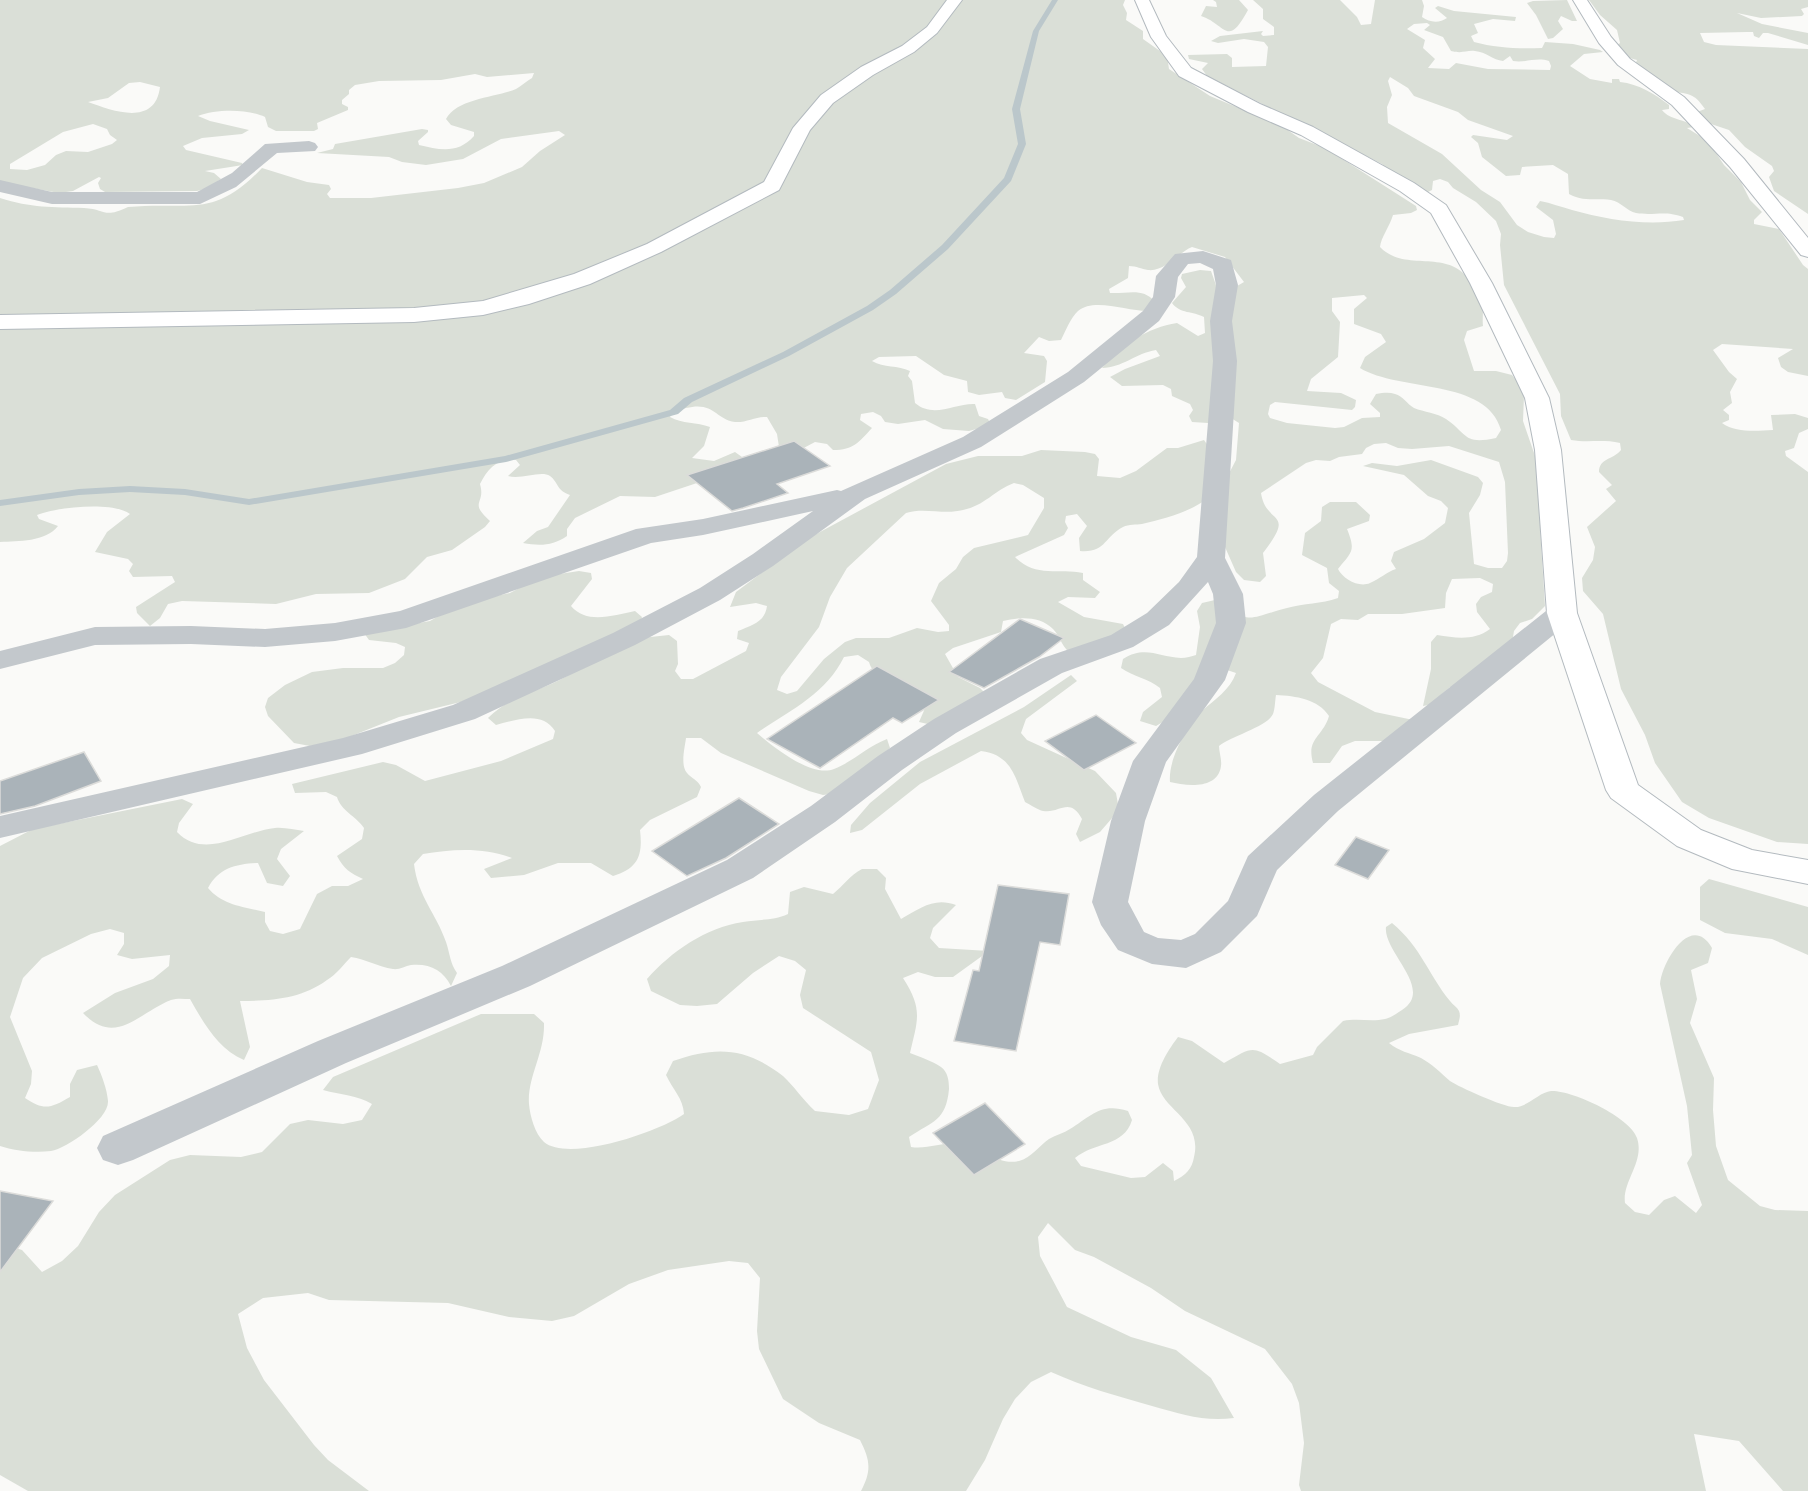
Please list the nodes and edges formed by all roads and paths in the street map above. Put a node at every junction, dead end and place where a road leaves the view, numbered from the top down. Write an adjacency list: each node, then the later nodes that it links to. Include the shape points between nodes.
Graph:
1 (955, 0): 7 (street, via 932,30 908,49 827,99 802,128 772,186 654,248 582,279 483,308 414,315)
2 (1142, 0): 10 (street, via 1160,37 1185,72 1307,131 1439,209 1481,283 1537,398 1548,450)
3 (1580, 0): 6 (street, via 1624,62 1678,101 1737,163)
4 (309, 147): 5 (street, via 272,148 255,167 200,198 52,198)
5 (0, 186)
6 (1808, 251)
7 (0, 322)
8 (856, 493): 9 (street, via 972,442 1076,377 1151,316 1164,297 1167,276 1182,258 1203,257 1223,265 1227,285 1221,321 1225,361); 11 (street, via 714,525 646,535 406,619 347,630 265,638 95,636); 12 (street, via 710,594 624,639 464,712 350,747)
9 (1211, 558): 10 (street, via 1228,594 1231,623 1209,680 1150,761 1128,821 1110,902 1131,940 1152,951 1186,954 1208,943 1244,907 1261,865 1326,803); 14 (street, via 1189,588 1158,619 1122,641 1051,666 945,726 740,869 516,976 332,1052)
10 (1562, 613): 13 (street, via 1623,790 1689,838 1744,861)
11 (0, 660)
12 (0, 827)
13 (1808, 872)
14 (118, 1148)

